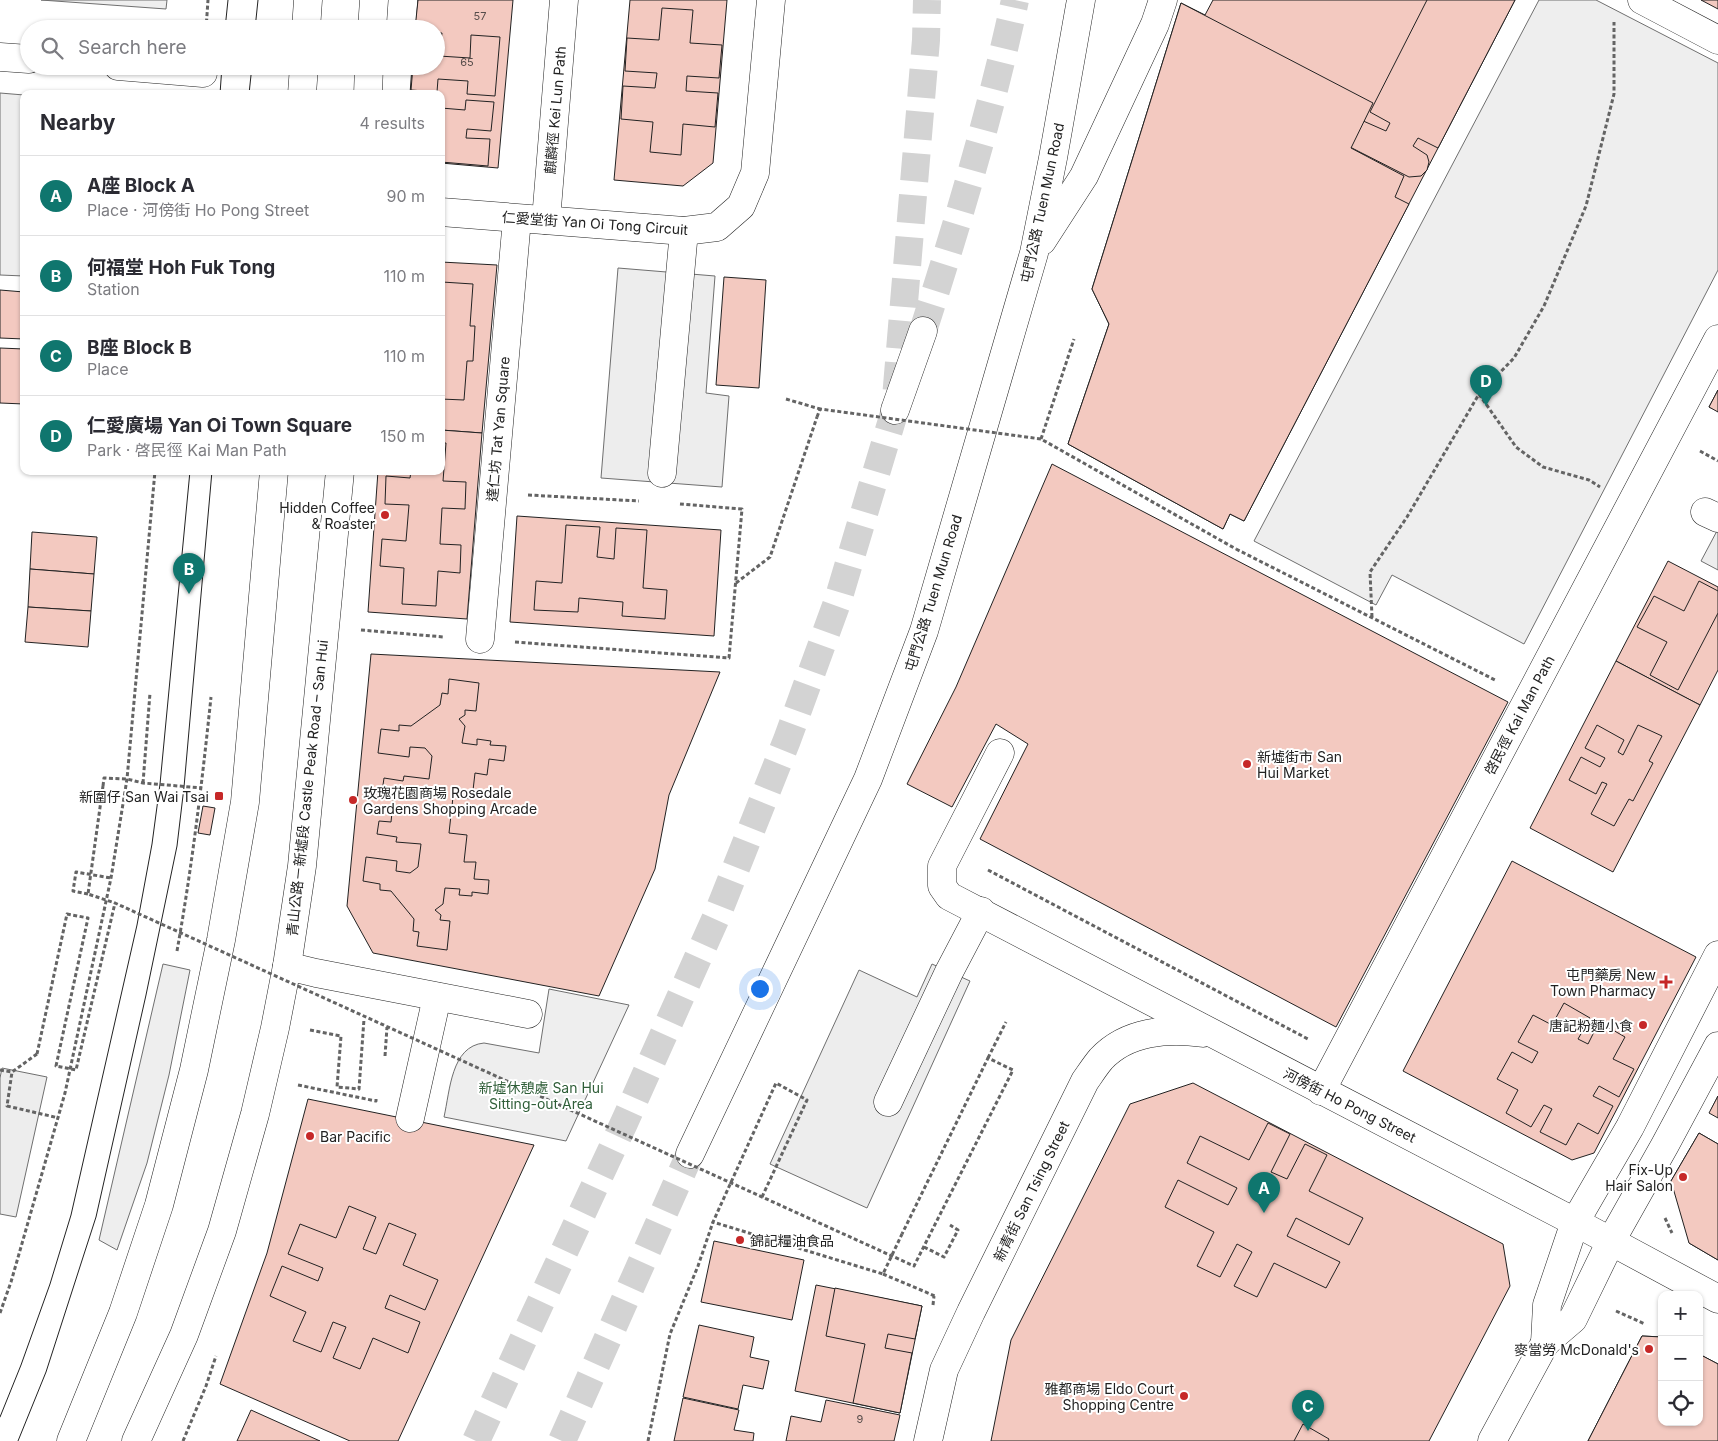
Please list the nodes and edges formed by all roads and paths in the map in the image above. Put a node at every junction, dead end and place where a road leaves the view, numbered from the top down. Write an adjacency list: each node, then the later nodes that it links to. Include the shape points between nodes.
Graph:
1 (208, 0): 10 (path)
2 (308, 0): 11 (main road)
3 (374, 0): 12 (main road)
4 (564, 0): 22 (main road, 麒麟徑 Kei Lun Path)
5 (771, 0): 23 (main road, 仁愛堂街 Yan Oi Tong Circuit, via 755,173 741,206 717,227)
6 (1081, 0): 24 (main road, 屯門公路 Tuen Mun Road)
7 (1163, 0): 24 (main road, via 1155,24 1084,176)
8 (1642, 0): 13 (main road)
9 (1614, 17): 28 (path, via 1614,94 1586,206 1544,306 1514,358)
10 (207, 20)
11 (307, 20)
12 (373, 20)
13 (1718, 40)
14 (0, 57): 15 (main road)
15 (20, 58)
16 (303, 75): 18 (main road)
17 (369, 75): 19 (main road)
18 (302, 90)
19 (368, 90)
20 (445, 212): 21 (main road, 仁愛堂街 Yan Oi Tong Circuit)
21 (517, 219): 22 (main road, 仁愛堂街 Yan Oi Tong Circuit); 39 (main road, 達仁坊 Tat Yan Square)
22 (546, 220): 23 (main road, 仁愛堂街 Yan Oi Tong Circuit)
23 (684, 232): 35 (main road)
24 (1034, 253): 81 (main road, 屯門公路 Tuen Mun Road, via 924,631 868,779)
25 (923, 331): 31 (main road)
26 (1074, 339): 32 (path)
27 (1718, 339): 42 (main road, 啓民徑 Kai Man Path)
28 (1479, 394): 42 (path, via 1516,447 1543,468 1589,480); 44 (path, via 1407,517 1370,572)
29 (786, 399): 30 (path)
30 (820, 409): 32 (path, bridge); 43 (path, via 770,557)
31 (895, 410)
32 (1042, 439): 44 (path, bridge, via 1236,549)
33 (1702, 452): 34 (path)
34 (1718, 461)
35 (662, 472)
36 (155, 475): 51 (path)
37 (274, 475): 94 (main road, via 246,802 196,1061 159,1205 126,1304)
38 (340, 475): 61 (main road, 青山公路－新墟段 Castle Peak Road – San Hui, via 302,866)
39 (492, 493): 40 (path); 46 (main road, 達仁坊 Tat Yan Square)
40 (639, 501)
41 (678, 504): 43 (path, via 742,509)
42 (1631, 504): 48 (main road, 啓民徑 Kai Man Path)
43 (736, 583): 46 (path, via 729,658)
44 (1372, 616): 48 (path)
45 (354, 630): 46 (path)
46 (480, 639)
47 (150, 693): 52 (path)
48 (1529, 697): 70 (main road, 啓民徑 Kai Man Path)
49 (211, 698): 53 (path)
50 (1000, 753): 58 (main road, 河傍街 Ho Pong Street, via 942,866 942,886 949,896)
51 (127, 779): 52 (path); 55 (path); 56 (path, bridge, via 104,778)
52 (143, 783): 53 (path)
53 (202, 788): 59 (path)
54 (988, 870): 70 (path)
55 (111, 878): 56 (path, via 76,872 73,891); 79 (path)
56 (88, 894): 57 (path, bridge)
57 (115, 903): 64 (path, bridge); 74 (path, bridge, via 76,1070 56,1066 88,918 67,914 37,1054)
58 (981, 912): 67 (main road, 河傍街 Ho Pong Street); 78 (main road)
59 (177, 951)
60 (1718, 955): 84 (main road, via 1630,1127)
61 (287, 966): 62 (main road); 95 (main road, 青山公路－新墟段 Castle Peak Road – San Hui, via 255,1114 222,1231 184,1335)
62 (437, 997): 63 (main road); 80 (main road)
63 (528, 1014)
64 (364, 1016): 66 (path, bridge); 68 (path, via 359,1089 337,1087)
65 (1006, 1022): 71 (path)
66 (387, 1027): 72 (path); 82 (path, bridge)
67 (1214, 1035): 76 (main road, 河傍街 Ho Pong Street); 90 (main road, 新青街 San Tsing Street, via 1184,1030 1154,1032 1118,1046 1102,1058 1085,1081)
68 (340, 1036)
69 (1718, 1046): 86 (main road)
70 (1339, 1056): 76 (main road, 啓民徑 Kai Man Path)
71 (988, 1058): 87 (path, bridge, via 1013,1070); 88 (path, bridge)
72 (384, 1065)
73 (0, 1070): 74 (path)
74 (12, 1072): 79 (path, via 7,1106)
75 (296, 1084): 77 (path, via 376,1101)
76 (1321, 1091): 84 (main road, 河傍街 Ho Pong Street)
77 (378, 1092)
78 (888, 1102)
79 (58, 1118): 91 (path)
80 (410, 1118)
81 (690, 1154)
82 (762, 1197): 83 (path, via 807,1100 776,1083); 87 (path, bridge, via 914,1266)
83 (713, 1222): 88 (path); 97 (path, via 670,1334)
84 (1575, 1222): 86 (main road, 河傍街 Ho Pong Street); 92 (main road, via 1547,1305)
85 (950, 1226): 87 (path, via 958,1230 944,1257)
86 (1611, 1241): 89 (main road, 河傍街 Ho Pong Street); 92 (main road, via 1573,1319)
87 (924, 1247)
88 (882, 1274): 90 (path)
89 (1718, 1299)
90 (971, 1312): 98 (main road, 新青街 San Tsing Street, via 944,1370)
91 (0, 1313)
92 (1544, 1343): 99 (main road)
93 (219, 1349): 96 (path)
94 (71, 1441)
95 (136, 1441)
96 (183, 1441)
97 (648, 1441)
98 (928, 1441)
99 (1492, 1441)

